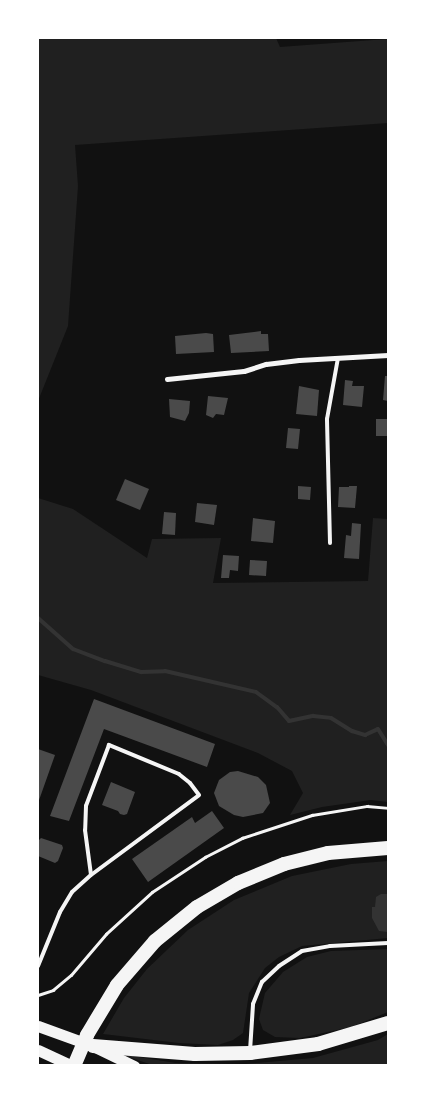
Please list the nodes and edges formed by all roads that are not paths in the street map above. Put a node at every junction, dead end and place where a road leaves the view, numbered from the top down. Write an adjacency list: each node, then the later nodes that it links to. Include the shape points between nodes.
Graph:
1 (388, 355): 2 (street)
2 (338, 358): 3 (street, via 266,364 244,371); 4 (lane, via 328,419)
3 (167, 379)
4 (330, 543)
5 (388, 848): 14 (highway, via 356,849 307,858 253,876 197,907 156,941 127,973 87,1035)
6 (90, 875): 6 (lane, via 86,806 109,745 179,774 190,783 199,795); 8 (lane, via 65,902)
7 (388, 943): 13 (lane, via 302,951 279,966 262,982 253,1004)
8 (38, 966)
9 (388, 1023): 13 (highway, via 318,1044)
10 (38, 1026): 11 (main road)
11 (93, 1046): 13 (highway, via 194,1054); 15 (main road)
12 (38, 1050): 14 (main road)
13 (250, 1053)
14 (73, 1066)
15 (134, 1066)

